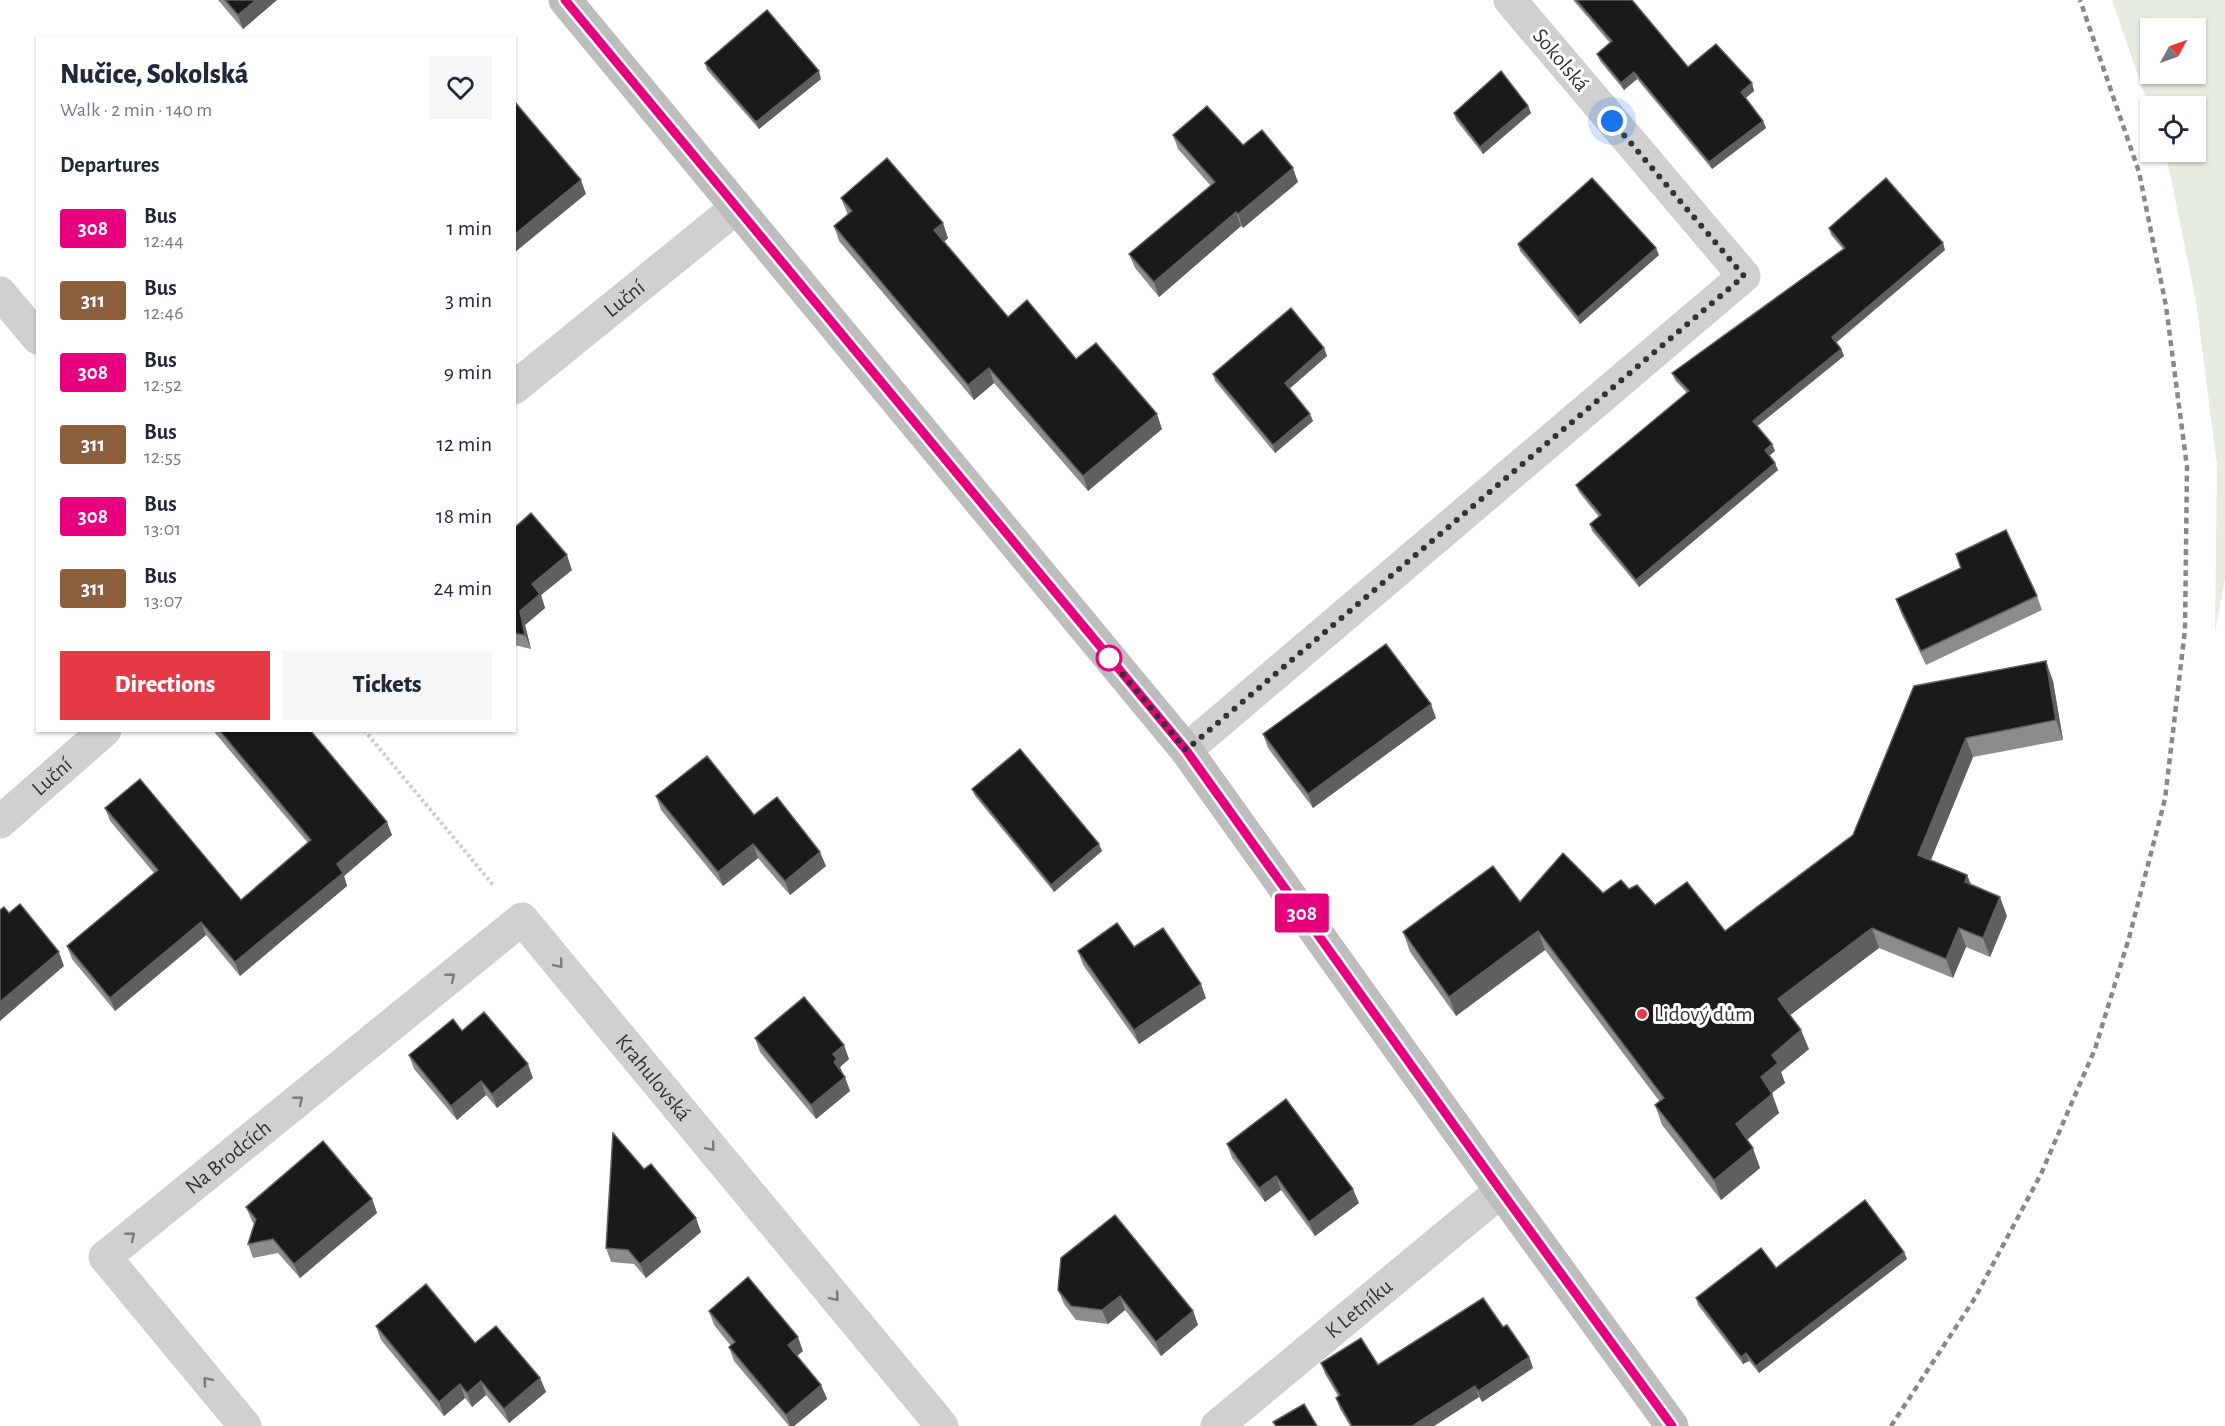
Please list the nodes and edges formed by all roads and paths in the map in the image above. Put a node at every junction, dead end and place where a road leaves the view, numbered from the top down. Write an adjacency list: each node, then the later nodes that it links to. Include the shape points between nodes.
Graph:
1 (565, 0): 3 (street)
2 (1510, 0): 9 (street, Sokolská, via 1744,276)
3 (736, 208): 6 (street, Luční); 9 (street)
4 (0, 292): 5 (street)
5 (36, 336)
6 (516, 386)
7 (103, 732): 10 (street, Luční)
8 (365, 732): 11 (path)
9 (1186, 750): 12 (street)
10 (0, 822)
11 (522, 919): 13 (street, Na Brodcích, one-way to 11, via 105,1257); 14 (street, Krahulovská, one-way to 14)
12 (1501, 1191): 15 (street, K Letníku); 16 (street)
13 (245, 1426)
14 (942, 1426)
15 (1217, 1426)
16 (1672, 1426)

